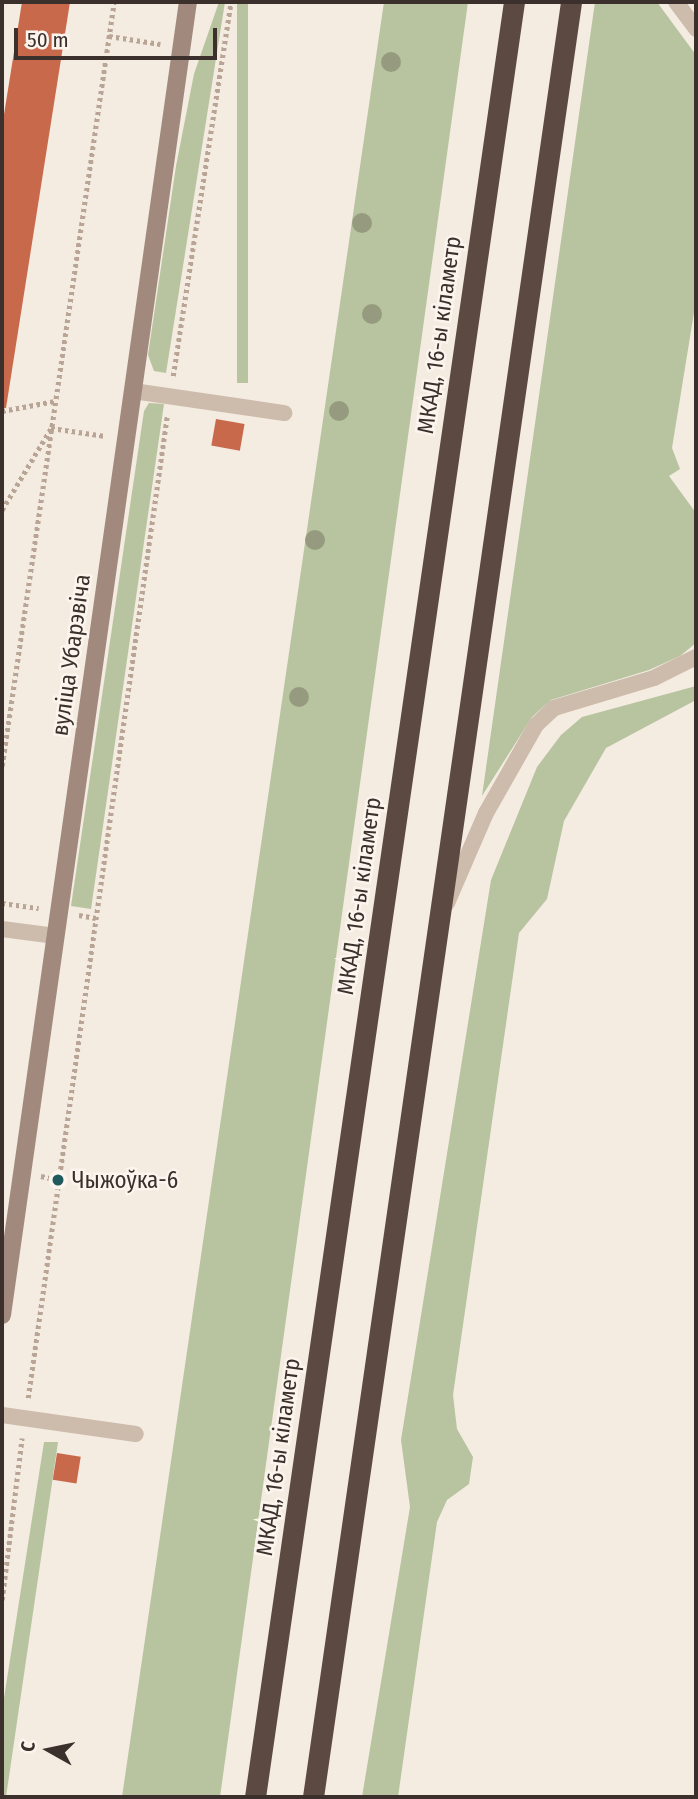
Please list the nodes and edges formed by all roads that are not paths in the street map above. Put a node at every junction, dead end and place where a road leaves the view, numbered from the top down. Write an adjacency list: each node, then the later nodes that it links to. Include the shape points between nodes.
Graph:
1 (188, 2): 6 (main road, вуліца Убарэвіча)
2 (514, 2): 15 (highway, МКАД, 16-ы кіламетр)
3 (571, 2): 9 (highway)
4 (676, 2): 5 (lane)
5 (696, 29)
6 (133, 391): 7 (lane); 11 (main road, вуліца Убарэвіча)
7 (284, 413)
8 (696, 657): 9 (lane, via 654,678 565,703 536,725 486,813)
9 (439, 921): 16 (highway)
10 (2, 929): 11 (lane)
11 (56, 936): 12 (main road, вуліца Убарэвіча)
12 (2, 1315)
13 (2, 1415): 14 (lane)
14 (136, 1434)
15 (256, 1797)
16 (313, 1797)

